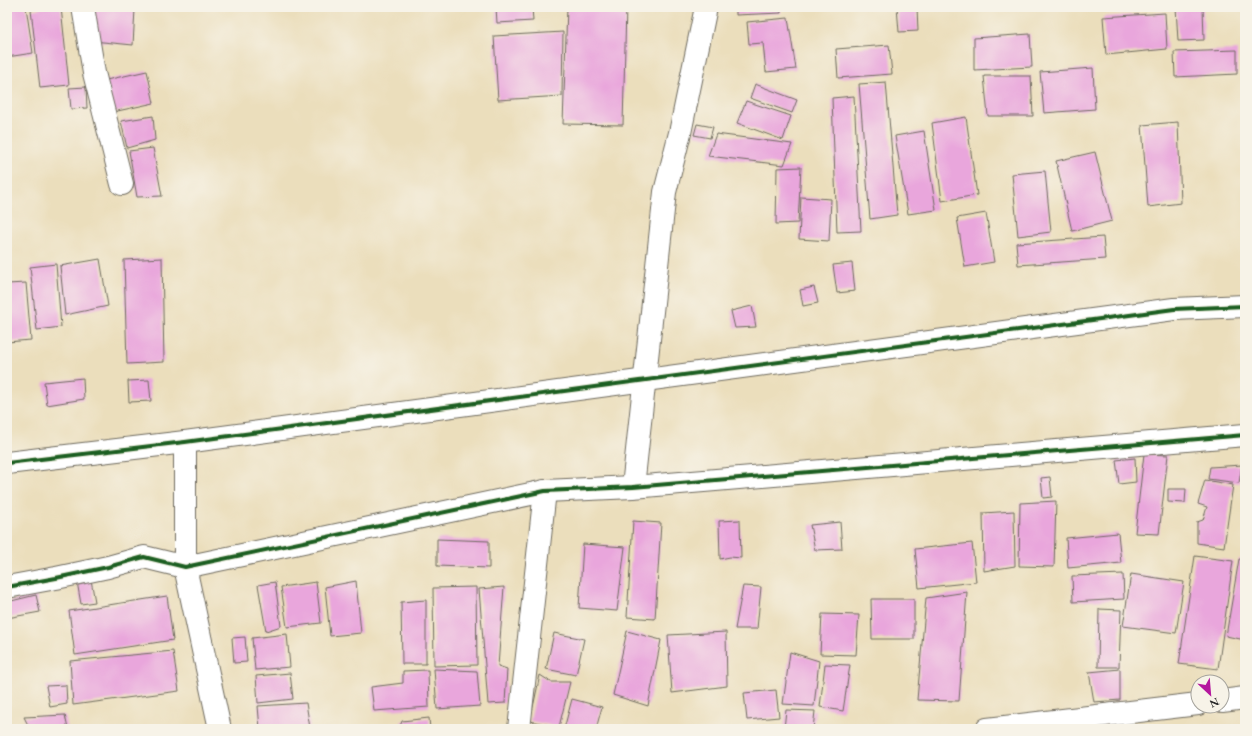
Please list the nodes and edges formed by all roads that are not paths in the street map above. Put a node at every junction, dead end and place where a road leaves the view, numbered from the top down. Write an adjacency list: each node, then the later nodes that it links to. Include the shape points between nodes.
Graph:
1 (83, 7): 3 (street, via 93,65)
2 (706, 7): 5 (street, via 665,192)
3 (122, 184)
4 (1245, 306): 5 (street, via 1174,309)
5 (645, 380): 7 (street); 9 (street)
6 (1245, 435): 9 (street)
7 (185, 442): 8 (street); 11 (street)
8 (7, 463)
9 (633, 487): 10 (street)
10 (545, 492): 11 (street); 17 (street)
11 (184, 567): 12 (street, via 144,557 108,567); 16 (street)
12 (7, 587)
13 (1245, 698): 14 (street)
14 (1230, 700)
15 (1190, 705): 18 (street)
16 (220, 729)
17 (519, 729)
18 (987, 729)

